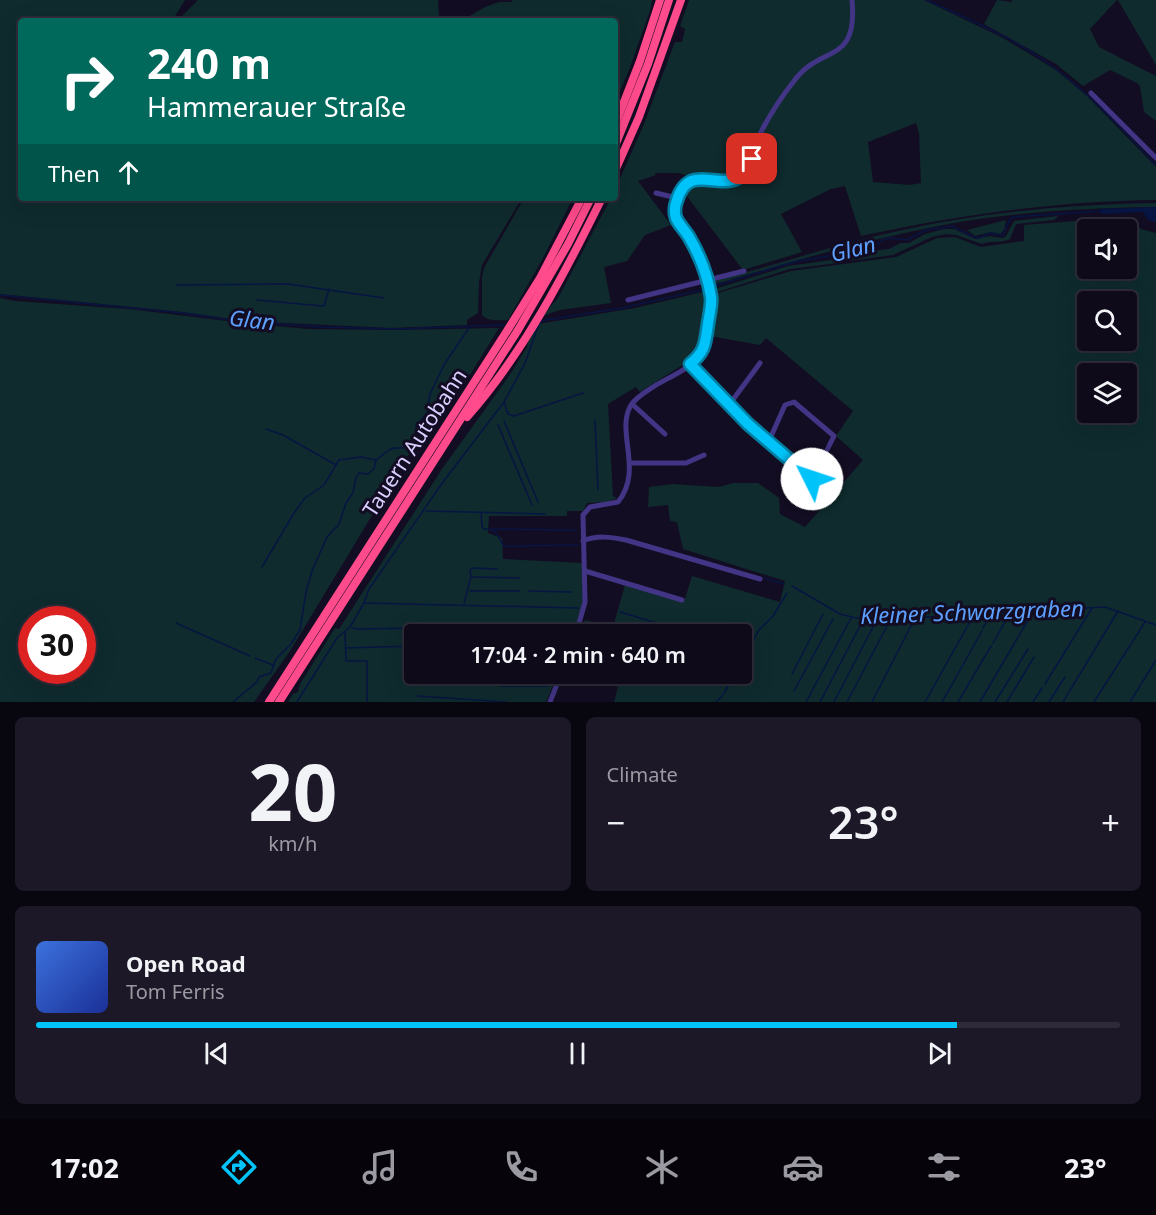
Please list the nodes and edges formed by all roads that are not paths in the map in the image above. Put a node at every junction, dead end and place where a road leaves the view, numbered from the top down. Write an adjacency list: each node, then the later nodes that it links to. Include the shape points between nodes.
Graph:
1 (660, 0): 6 (highway)
2 (669, 0): 7 (highway)
3 (681, 0): 9 (highway)
4 (852, 0): 11 (street, via 850,36 792,82 761,132 744,174 727,182 693,180)
5 (1091, 93): 8 (street)
6 (618, 117)
7 (618, 139)
8 (1156, 158)
9 (618, 164)
10 (656, 193): 11 (street)
11 (677, 198): 16 (street, via 677,220 692,243)
12 (580, 201): 33 (highway, Tauern Autobahn, via 507,332)
13 (590, 201): 22 (highway, via 526,317)
14 (601, 201): 22 (highway, via 530,329 483,399)
15 (744, 271): 16 (street)
16 (707, 282): 17 (street); 19 (street, via 711,296 705,347)
17 (628, 300)
18 (760, 363): 21 (street)
19 (690, 364): 20 (street); 21 (street)
20 (632, 404): 23 (street); 26 (street, via 627,425)
21 (729, 405): 24 (street)
22 (452, 433): 33 (highway, Tauern Autobahn)
23 (665, 434)
24 (769, 441): 24 (street, via 790,402 834,436 810,479)
25 (704, 455): 26 (street, via 686,463)
26 (630, 463): 27 (street, via 627,485 618,502 590,507 584,513)
27 (583, 541): 28 (street); 29 (street, via 597,537 626,540)
28 (585, 572): 30 (street); 31 (street, via 584,608)
29 (759, 579)
30 (682, 600)
31 (579, 624)
32 (557, 684): 34 (street)
33 (271, 701)
34 (550, 702)

